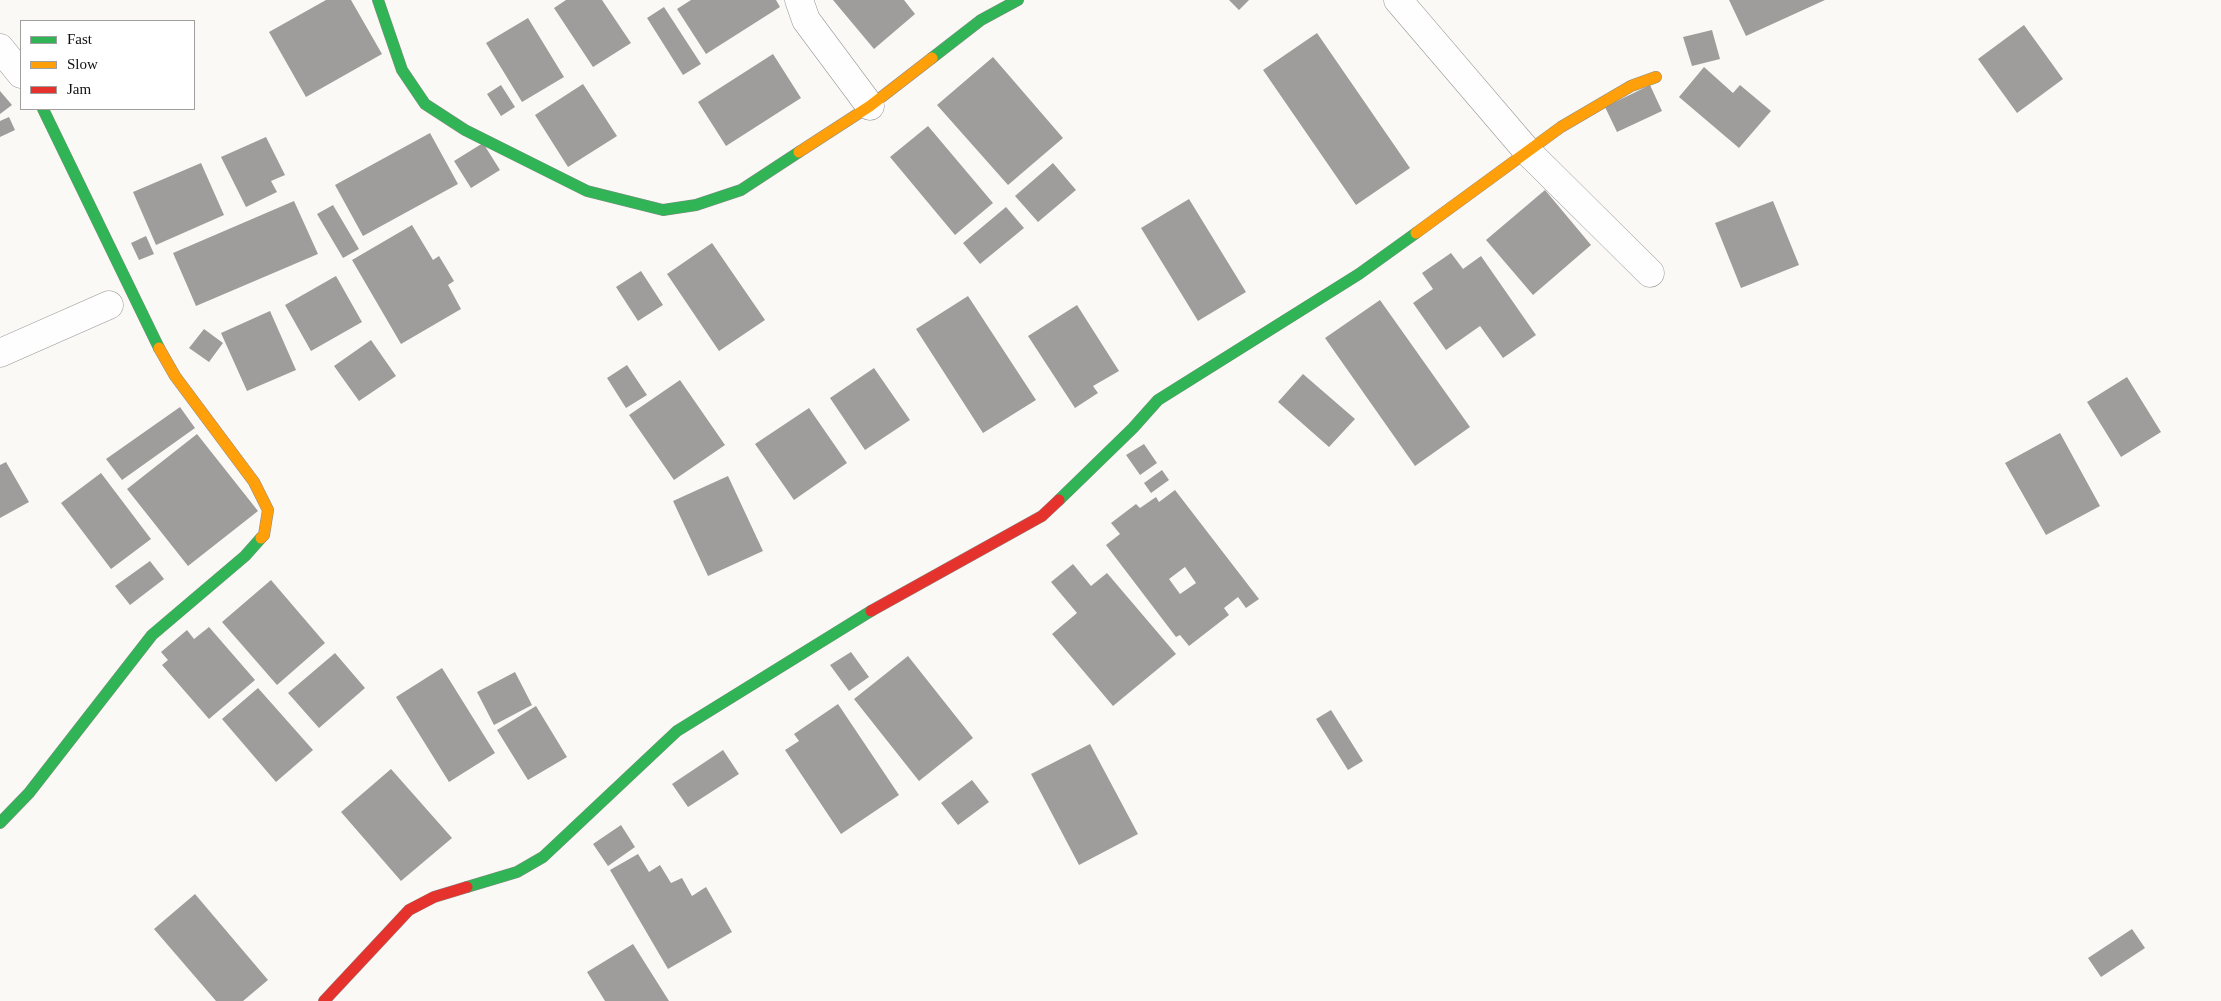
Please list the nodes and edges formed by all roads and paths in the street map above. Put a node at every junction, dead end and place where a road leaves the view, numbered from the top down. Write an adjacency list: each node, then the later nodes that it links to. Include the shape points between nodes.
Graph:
1 (378, 0): 8 (street, via 402,70 425,104 465,130 587,191 663,210 696,205 741,190)
2 (799, 0): 8 (street, via 806,20)
3 (1018, 0): 8 (street, via 981,20)
4 (1398, 0): 10 (street)
5 (0, 48): 6 (street)
6 (20, 73)
7 (1656, 77): 10 (street, via 1631,86 1561,127)
8 (870, 106)
9 (43, 110): 14 (street, via 156,343 175,376 254,482 268,510 264,535 245,556 152,635 29,793)
10 (1528, 152): 11 (street); 15 (street, via 1359,274 1158,400 1042,516 854,621 677,731 544,857 517,872 434,897 409,910)
11 (1650, 272)
12 (109, 305): 13 (street)
13 (0, 353)
14 (0, 823)
15 (324, 1001)

